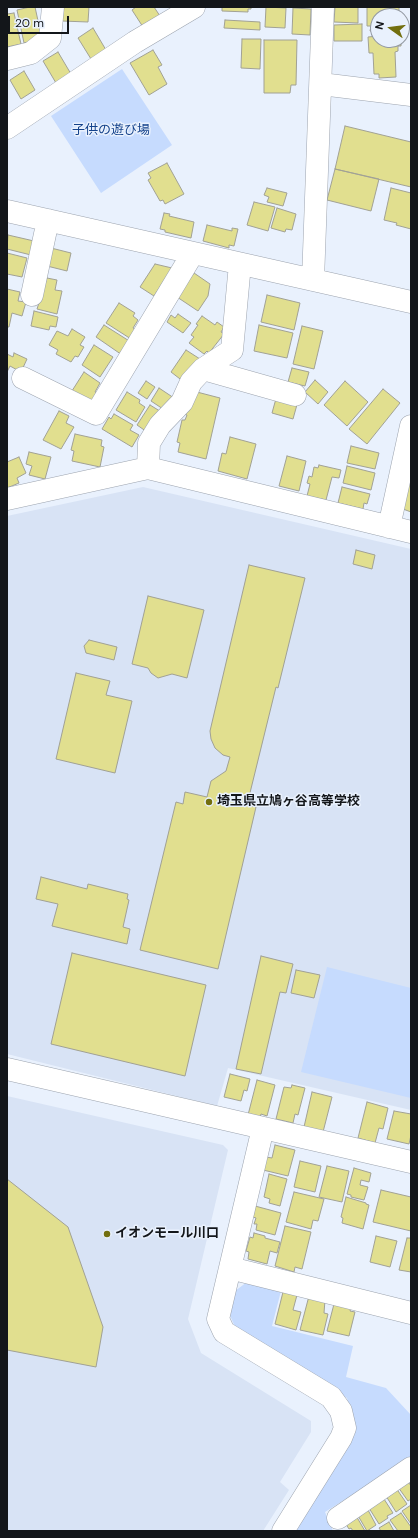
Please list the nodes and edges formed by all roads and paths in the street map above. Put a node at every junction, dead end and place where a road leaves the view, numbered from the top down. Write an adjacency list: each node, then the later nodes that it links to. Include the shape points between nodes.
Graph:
1 (53, 7): 4 (street, via 50,38 31,53)
2 (194, 7): 7 (street, via 135,42)
3 (323, 7): 5 (street)
4 (7, 59)
5 (321, 84): 6 (street); 12 (street)
6 (411, 95)
7 (7, 128)
8 (7, 211): 9 (street)
9 (48, 220): 10 (street); 13 (street)
10 (193, 253): 11 (street); 16 (street, via 96,414)
11 (240, 264): 12 (street); 15 (street, via 232,350)
12 (313, 280): 14 (street)
13 (32, 295)
14 (411, 302)
15 (203, 369): 17 (street); 19 (street, via 191,382 182,402 160,425 150,443)
16 (23, 378)
17 (295, 395)
18 (411, 426): 21 (street)
19 (148, 468): 20 (street); 21 (street)
20 (7, 499)
21 (389, 527): 22 (street)
22 (411, 532)
23 (7, 1069): 24 (street)
24 (263, 1128): 25 (street); 26 (street)
25 (411, 1162)
26 (230, 1268): 27 (street); 30 (street, via 218,1319 224,1332 331,1397 341,1411 345,1428)
27 (411, 1313)
28 (411, 1468): 29 (street)
29 (338, 1518)
30 (283, 1531)

